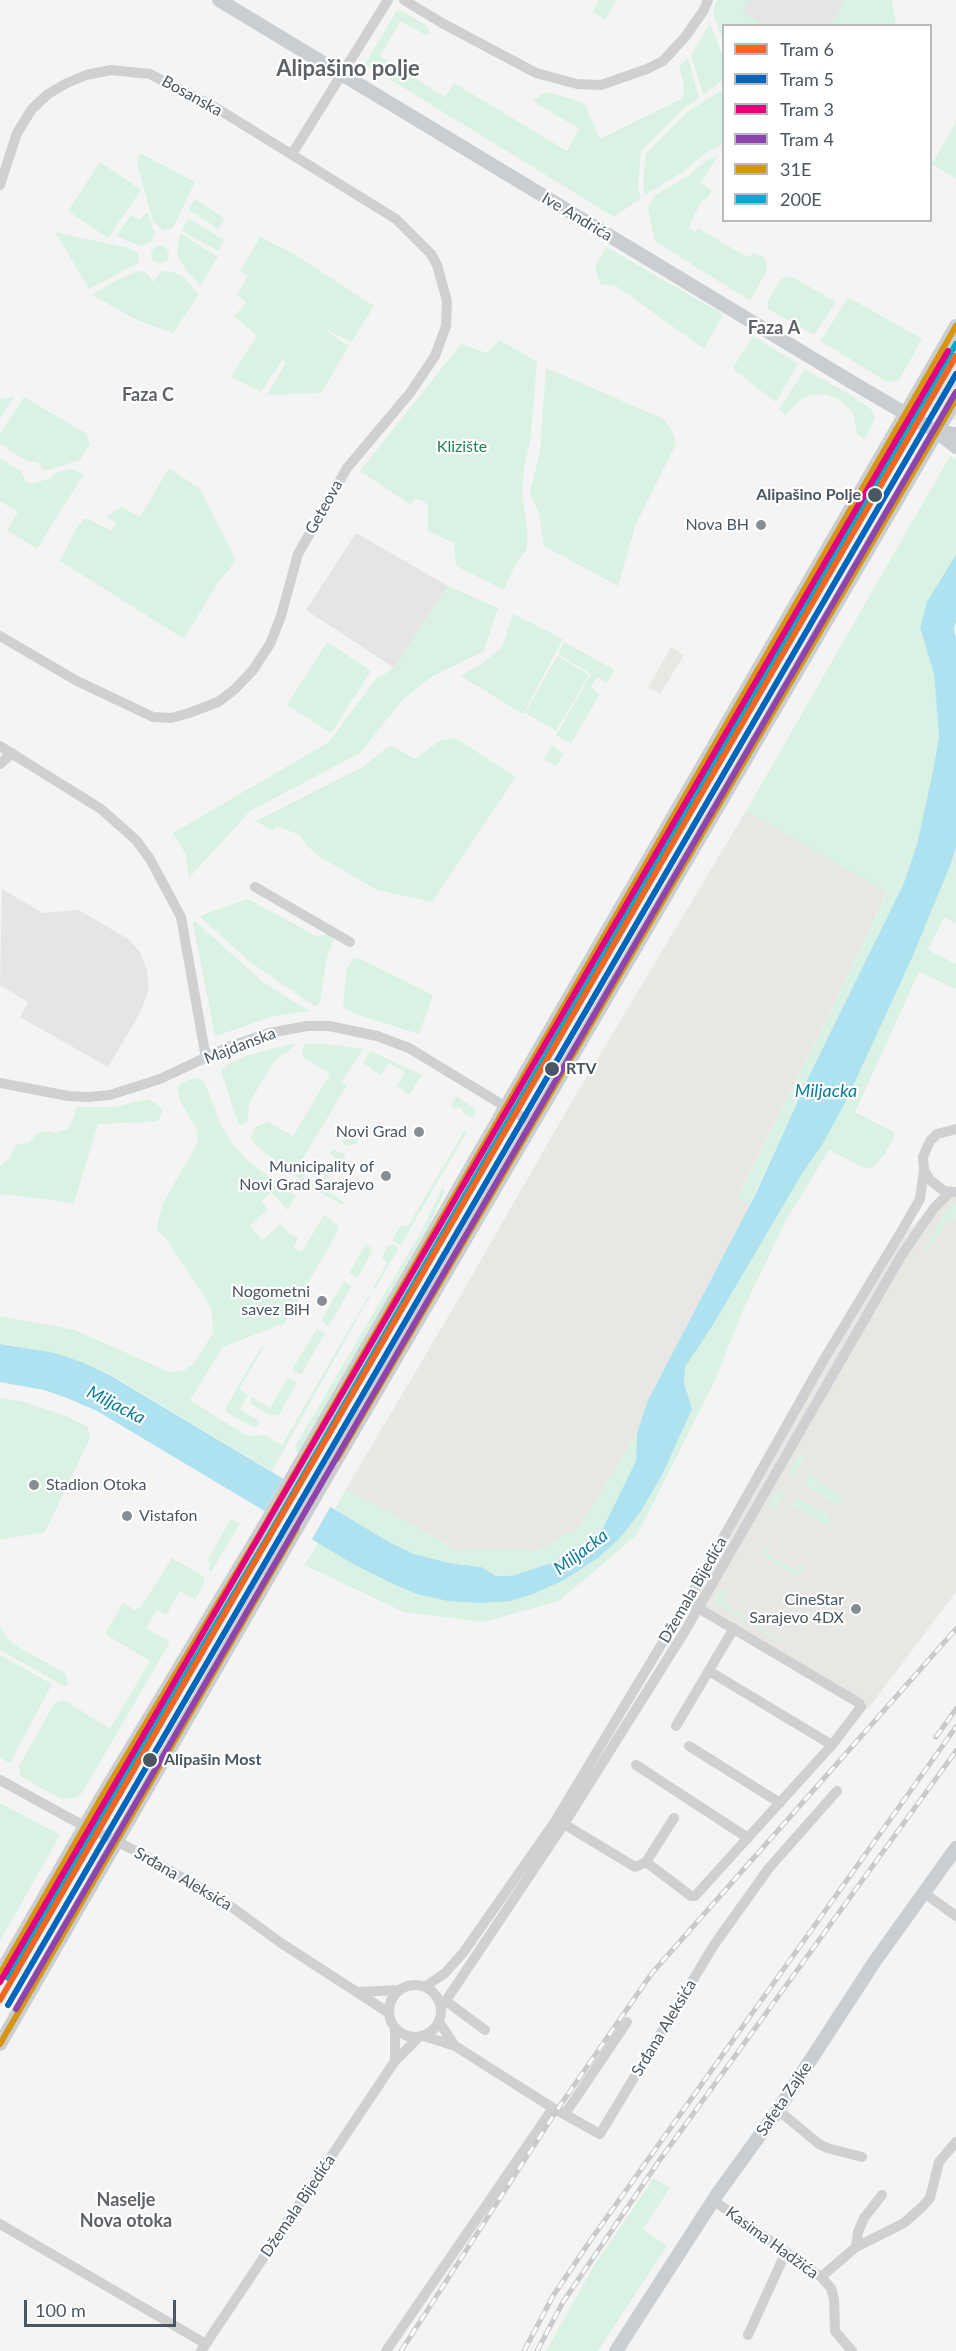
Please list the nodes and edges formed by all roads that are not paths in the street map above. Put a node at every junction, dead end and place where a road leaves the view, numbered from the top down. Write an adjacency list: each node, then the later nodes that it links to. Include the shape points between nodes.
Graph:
1 (219, 0): 5 (main road, Ive Andrića)
2 (388, 0): 5 (street)
3 (404, 0): 4 (street, via 536,73 577,84 601,85 663,61 685,37)
4 (708, 0)
5 (341, 75): 6 (street); 10 (main road, Ive Andrića)
6 (292, 154): 7 (street, Bosanska, via 155,75 111,70 65,84 32,109 17,133); 14 (street, Geteova, via 396,219 431,254 447,302 446,326 428,368 347,468 327,501 298,554 270,644 253,670 218,702 171,718 153,717 76,681)
7 (0, 185)
8 (956, 326): 10 (main road)
9 (956, 399): 11 (main road)
10 (905, 413): 11 (main road, Ive Andrića); 22 (main road)
11 (937, 432): 12 (main road); 13 (main road, Ive Andrića); 23 (main road)
12 (956, 434)
13 (956, 447)
14 (0, 636)
15 (0, 746): 16 (street)
16 (12, 753): 17 (street); 20 (street, via 101,809 136,840 150,860 182,916)
17 (0, 764)
18 (255, 887): 19 (street)
19 (350, 942)
20 (206, 1058): 21 (street, Majdanska, via 132,1089 88,1097); 22 (street, Majdanska, via 287,1029 343,1028 409,1048)
21 (0, 1083)
22 (506, 1108): 23 (street, Majdanska); 40 (main road)
23 (534, 1124): 42 (main road)
24 (956, 1129): 25 (street, Džemala Bijedića, via 937,1134 930,1141 923,1157)
25 (924, 1170): 26 (street, Džemala Bijedića, via 934,1185); 27 (street, Džemala Bijedića, via 920,1199)
26 (953, 1192): 28 (street, Džemala Bijedića, via 934,1208 901,1256)
27 (687, 1602): 28 (street); 48 (street, Džemala Bijedića, via 554,1823 463,1953 445,1973)
28 (698, 1608): 29 (street); 39 (street, Džemala Bijedića)
29 (734, 1628): 30 (street); 32 (street, via 860,1703 860,1710)
30 (709, 1671): 31 (street); 32 (street)
31 (676, 1726)
32 (832, 1744): 37 (street)
33 (689, 1746): 37 (street)
34 (636, 1766): 41 (street)
35 (1, 1783): 40 (street, Srđana Aleksića)
36 (837, 1791): 63 (street, Srđana Aleksića, via 769,1868 714,1945 600,2134)
37 (780, 1803): 41 (street)
38 (674, 1818): 44 (street)
39 (564, 1824): 44 (street, via 628,1865 636,1867); 51 (street, Džemala Bijedića)
40 (86, 1826): 42 (street, Srđana Aleksića); 47 (main road)
41 (748, 1838): 44 (street, via 695,1896)
42 (118, 1842): 50 (street, Srđana Aleksića, via 233,1908); 58 (main road)
43 (956, 1849): 45 (main road, Safeta Zajke)
44 (646, 1862)
45 (924, 1893): 46 (street); 62 (main road, Safeta Zajke)
46 (956, 1916)
47 (0, 1974)
48 (424, 1987): 49 (street, via 407,1986); 51 (street)
49 (400, 1990): 50 (street); 52 (street, via 393,1996)
50 (357, 1992): 52 (street, Srđana Aleksića)
51 (444, 2004): 53 (street); 56 (street)
52 (389, 2013): 55 (street)
53 (439, 2022): 57 (street); 59 (street, Srđana Aleksića)
54 (627, 2022): 63 (street)
55 (395, 2029): 57 (street, via 407,2037); 60 (street)
56 (484, 2030)
57 (421, 2037): 59 (street, Srđana Aleksića); 60 (street, Džemala Bijedića)
58 (0, 2044)
59 (455, 2046): 61 (street, Srđana Aleksića)
60 (395, 2061): 73 (street, Džemala Bijedića)
61 (553, 2108): 63 (street, Srđana Aleksića); 74 (street)
62 (778, 2110): 65 (street, via 819,2144); 67 (main road, Safeta Zajke)
63 (565, 2114)
64 (956, 2142): 69 (street, via 939,2162 930,2198 922,2208 904,2223)
65 (862, 2157)
66 (882, 2195): 69 (street, via 864,2218)
67 (713, 2200): 70 (street, Kasima Hadžića); 75 (main road, Safeta Zajke)
68 (0, 2224): 73 (street)
69 (856, 2247): 71 (street)
70 (786, 2252): 71 (street, Kasima Hadžića); 72 (street)
71 (821, 2277): 76 (street, Kasima Hadžića, via 831,2288 834,2299 835,2331)
72 (748, 2335)
73 (203, 2347)
74 (386, 2351)
75 (616, 2351)
76 (852, 2351)

